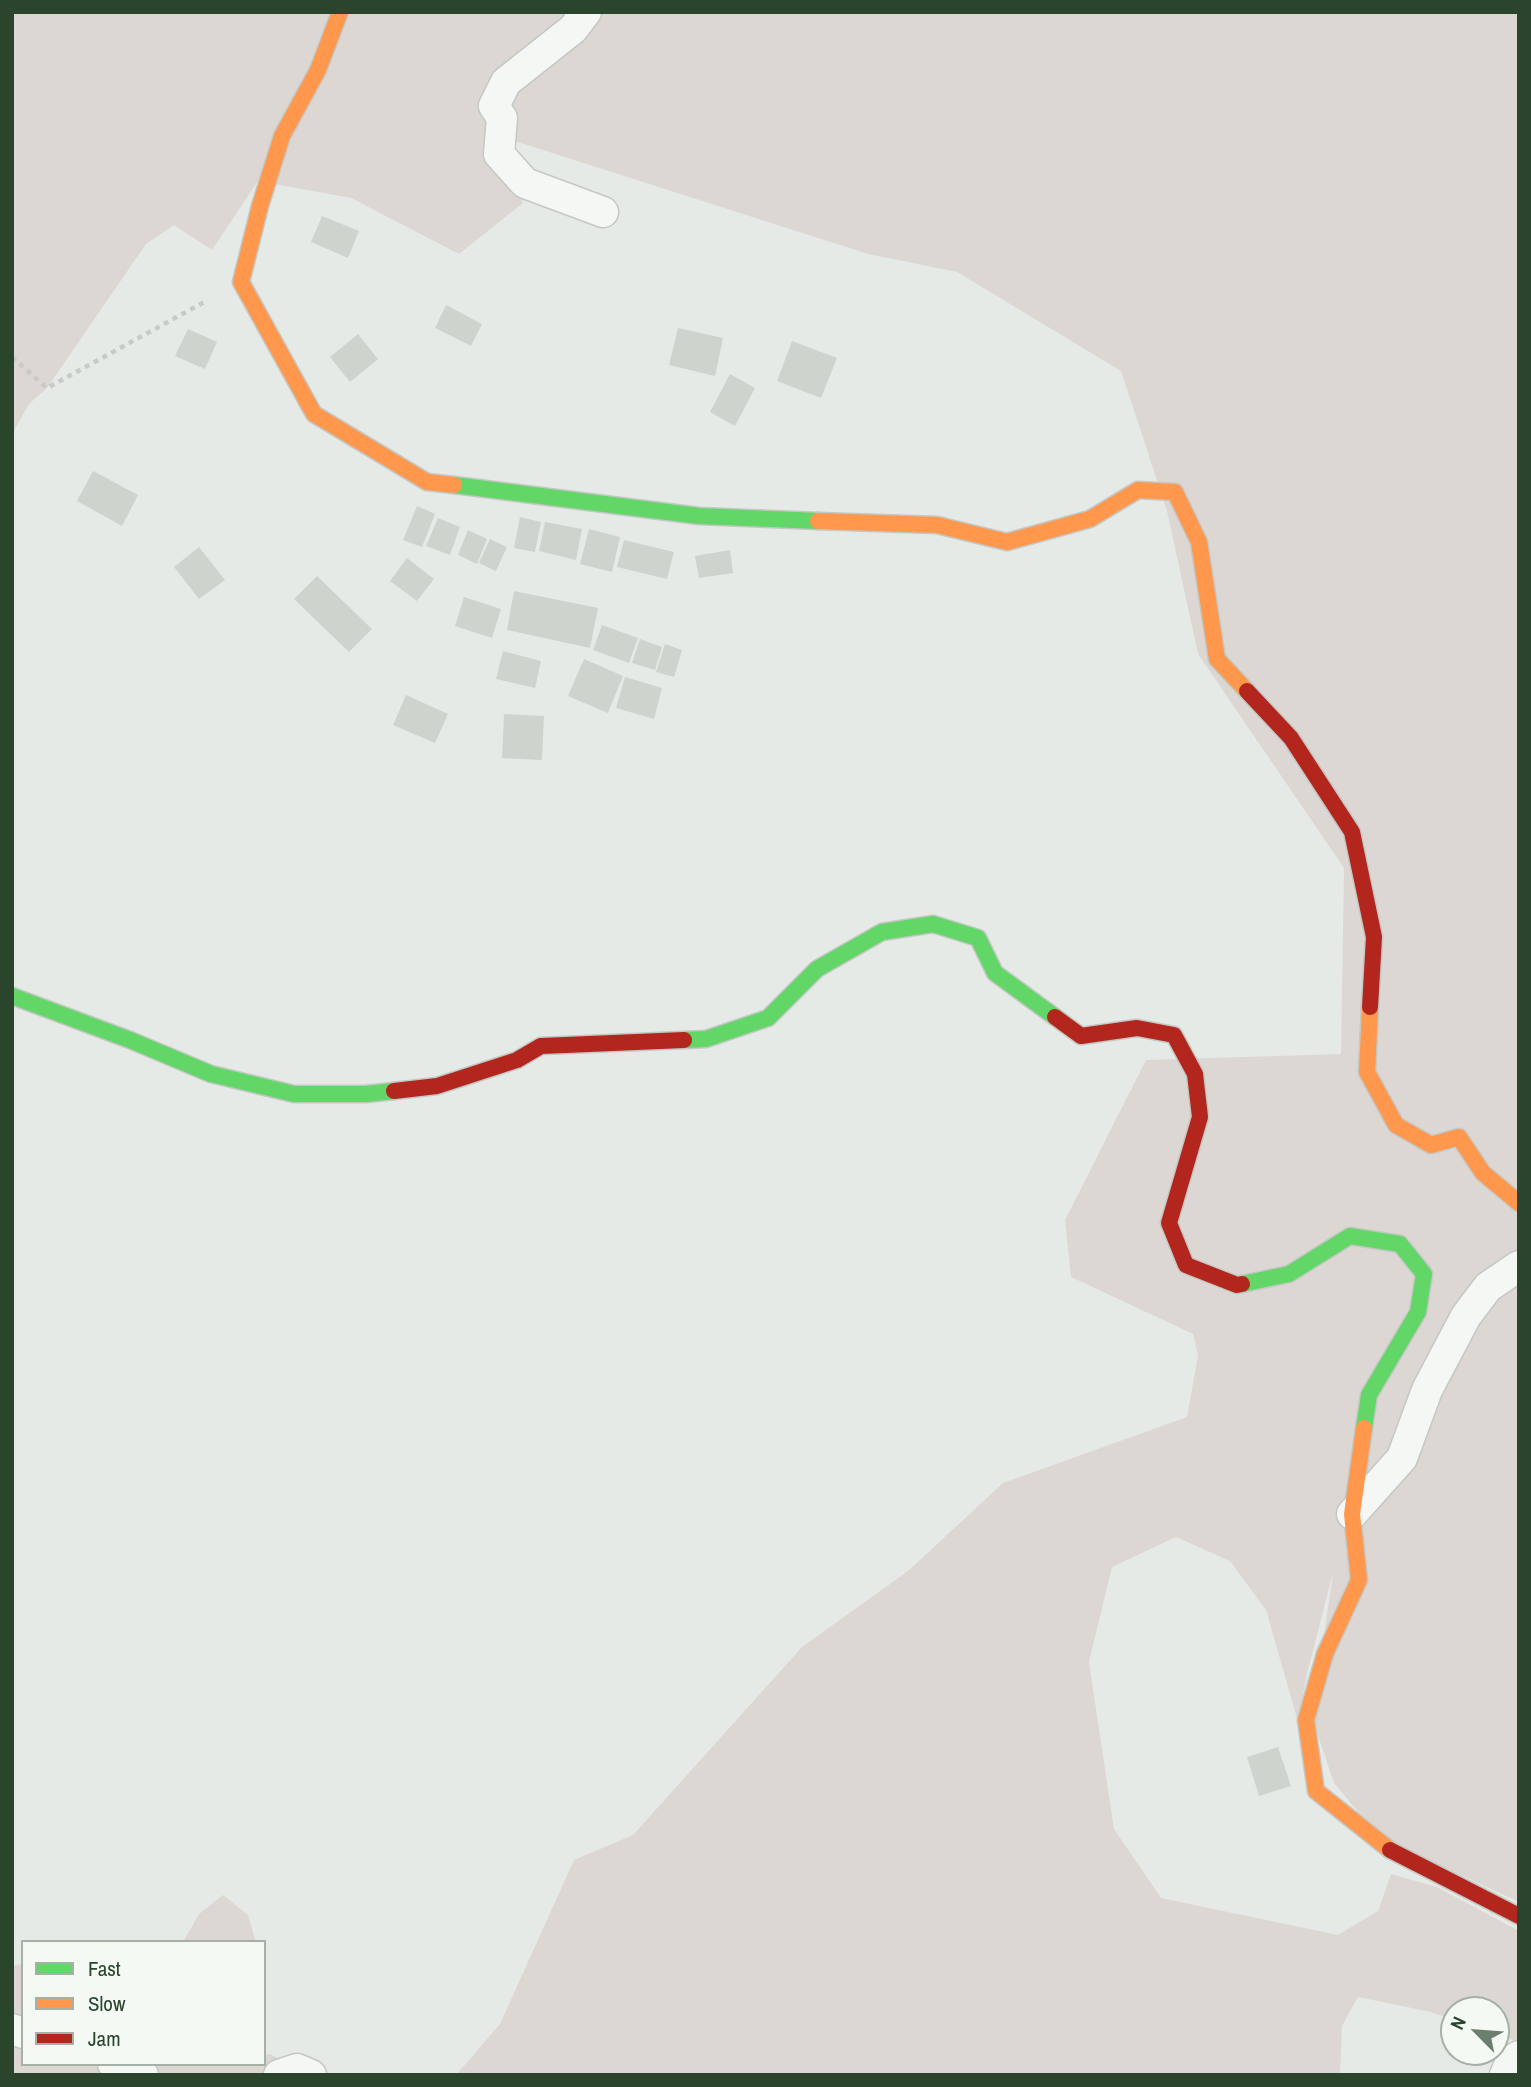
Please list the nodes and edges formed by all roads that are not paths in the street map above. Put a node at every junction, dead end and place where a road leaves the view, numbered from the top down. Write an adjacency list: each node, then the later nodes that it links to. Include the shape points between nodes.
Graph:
1 (340, 12): 5 (street, via 318,70 282,136 242,282 314,414 427,482 699,516 937,525 1007,542 1090,519 1138,490 1175,492 1199,542 1217,659 1291,738 1352,832 1374,937 1367,1072 1396,1125 1431,1145 1459,1136 1483,1173)
2 (586, 12): 3 (street, via 573,29 506,82 494,106 502,118 499,154 526,183)
3 (603, 212)
4 (12, 996): 7 (street, via 211,1074 294,1094 366,1094 437,1086 517,1060 541,1046 706,1039 768,1018 817,969 882,932 933,924 978,939 995,973 1081,1035 1138,1028 1174,1035 1195,1074 1200,1117 1169,1223 1186,1265 1237,1286 1289,1274 1350,1236 1400,1244 1424,1274 1418,1312 1369,1395)
5 (1519, 1203)
6 (1519, 1266): 7 (street, via 1488,1287 1466,1316 1427,1390 1402,1458)
7 (1352, 1514): 8 (street, via 1359,1580 1325,1654 1306,1720 1316,1791 1387,1849)
8 (1519, 1916)
9 (1519, 2056): 14 (street)
10 (118, 2066): 11 (street)
11 (143, 2075)
12 (279, 2075): 13 (street, via 297,2069)
13 (311, 2075)
14 (1505, 2075)

